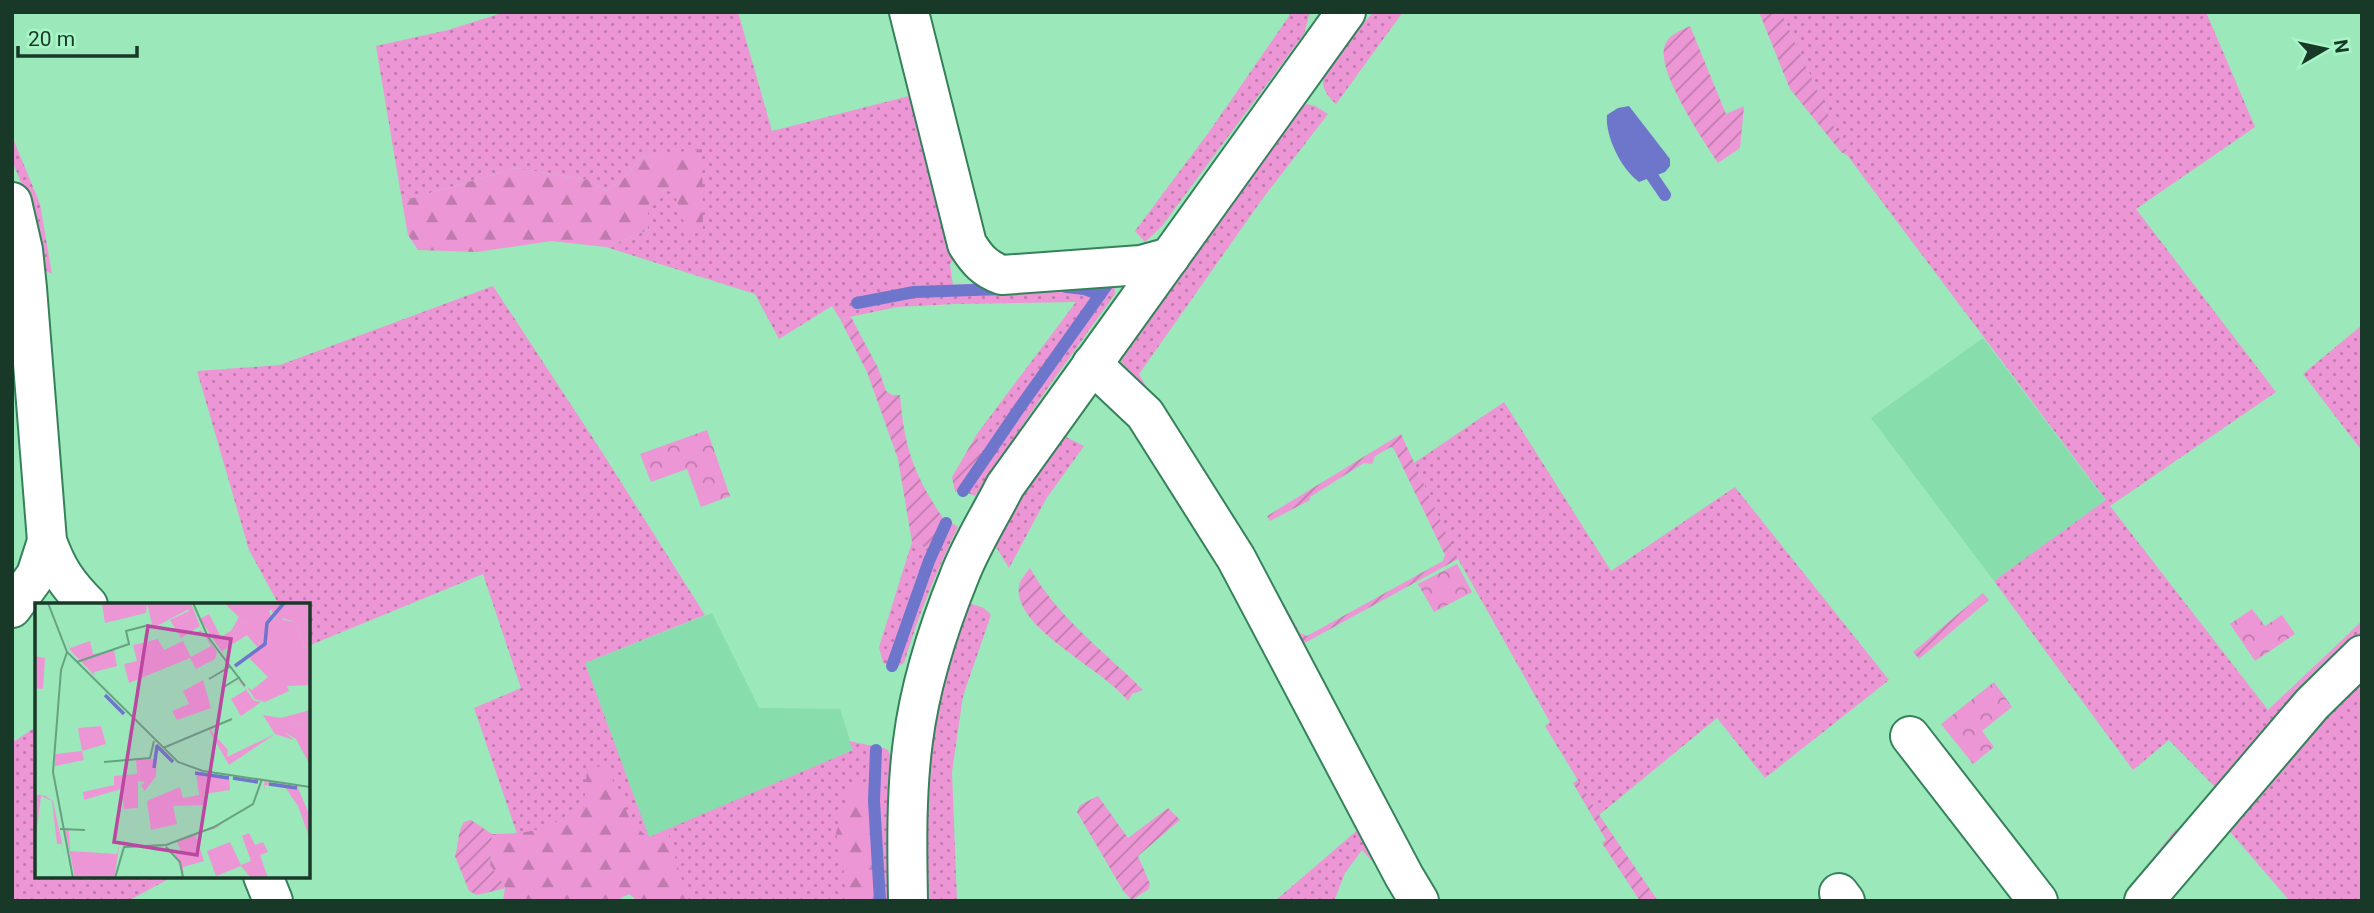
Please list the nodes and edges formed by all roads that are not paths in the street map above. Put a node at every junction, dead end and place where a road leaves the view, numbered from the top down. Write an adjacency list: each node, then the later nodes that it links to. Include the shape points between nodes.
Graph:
1 (909, 12): 4 (street, via 967,244 977,260 1002,275 1141,265)
2 (1346, 12): 4 (street)
3 (12, 202): 6 (street, via 24,263)
4 (1170, 257): 5 (street)
5 (1092, 364): 13 (street, via 1005,486 944,615 913,741); 14 (street, via 1145,414 1229,546)
6 (47, 541): 7 (street, via 57,568); 8 (street, via 36,575)
7 (86, 603)
8 (12, 608)
9 (2362, 655): 16 (street, via 2312,704)
10 (1910, 736): 15 (street)
11 (264, 878): 12 (street)
12 (272, 901)
13 (908, 901)
14 (1419, 901)
15 (2038, 901)
16 (2144, 901)

